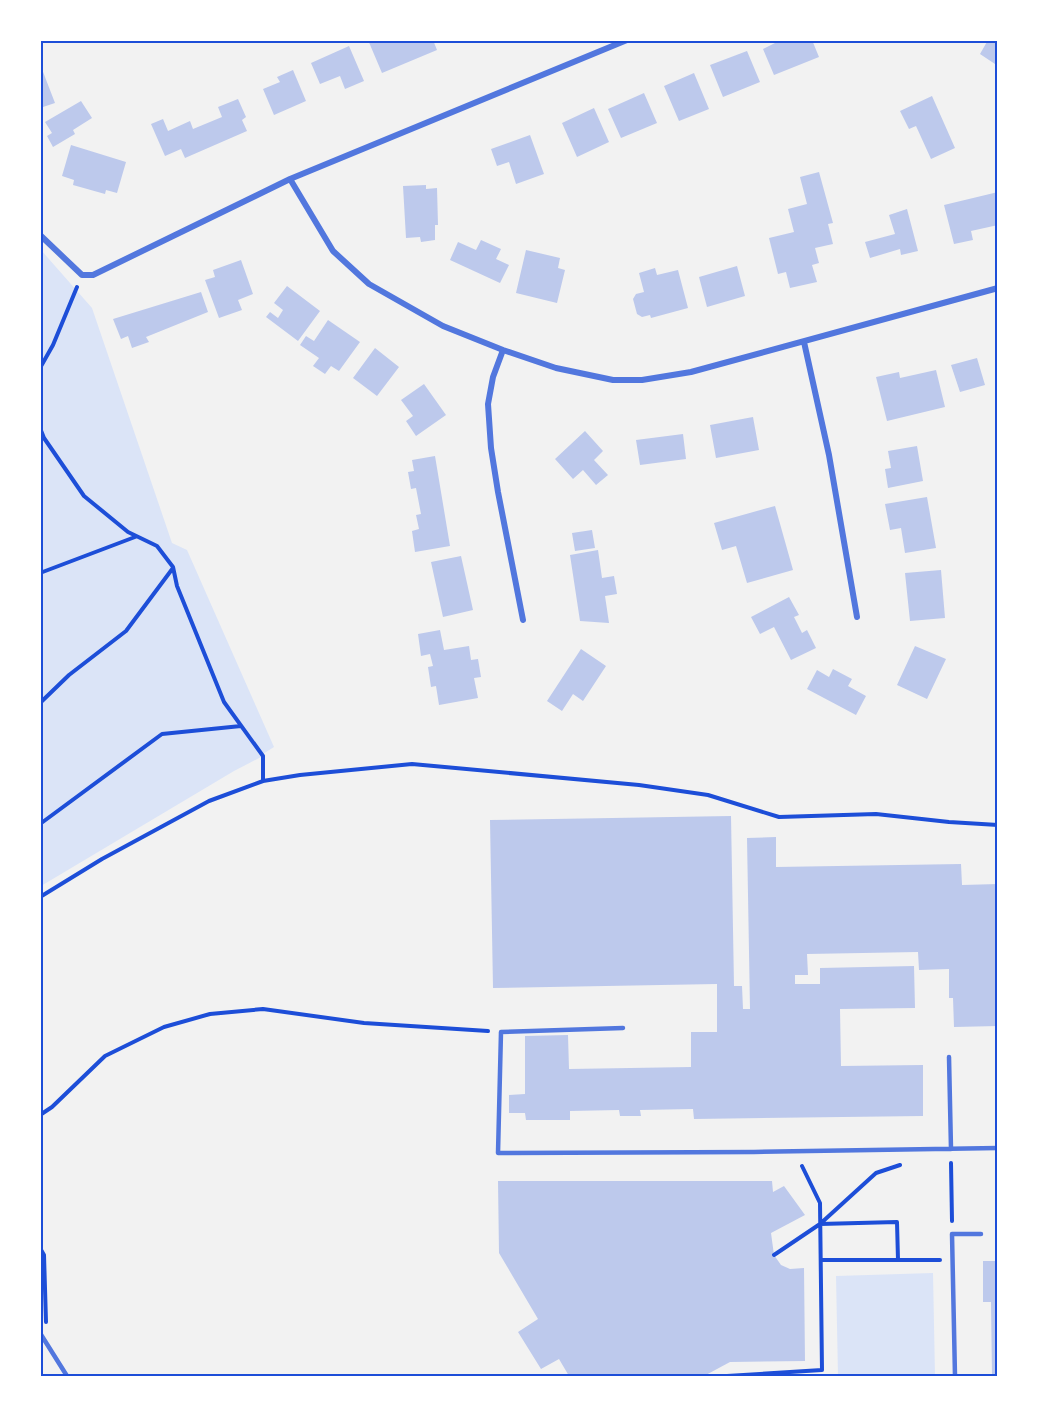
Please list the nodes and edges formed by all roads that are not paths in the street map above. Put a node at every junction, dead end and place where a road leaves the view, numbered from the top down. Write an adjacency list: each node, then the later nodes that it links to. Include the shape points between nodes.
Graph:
1 (627, 40): 2 (street)
2 (290, 179): 3 (street, via 93,276 82,276); 6 (street, via 333,250 369,284 443,326)
3 (40, 235)
4 (998, 288): 5 (street)
5 (804, 342): 6 (street, via 691,372 642,380 613,380 556,368); 7 (street, via 829,455)
6 (503, 350): 8 (street, via 488,405 496,481)
7 (857, 617)
8 (523, 620)
9 (623, 1028): 12 (lane, via 501,1032 498,1153)
10 (949, 1057): 12 (lane)
11 (998, 1148): 12 (lane)
12 (951, 1149)
13 (981, 1234): 16 (lane, via 952,1234)
14 (40, 1333): 15 (lane)
15 (67, 1377)
16 (955, 1377)

